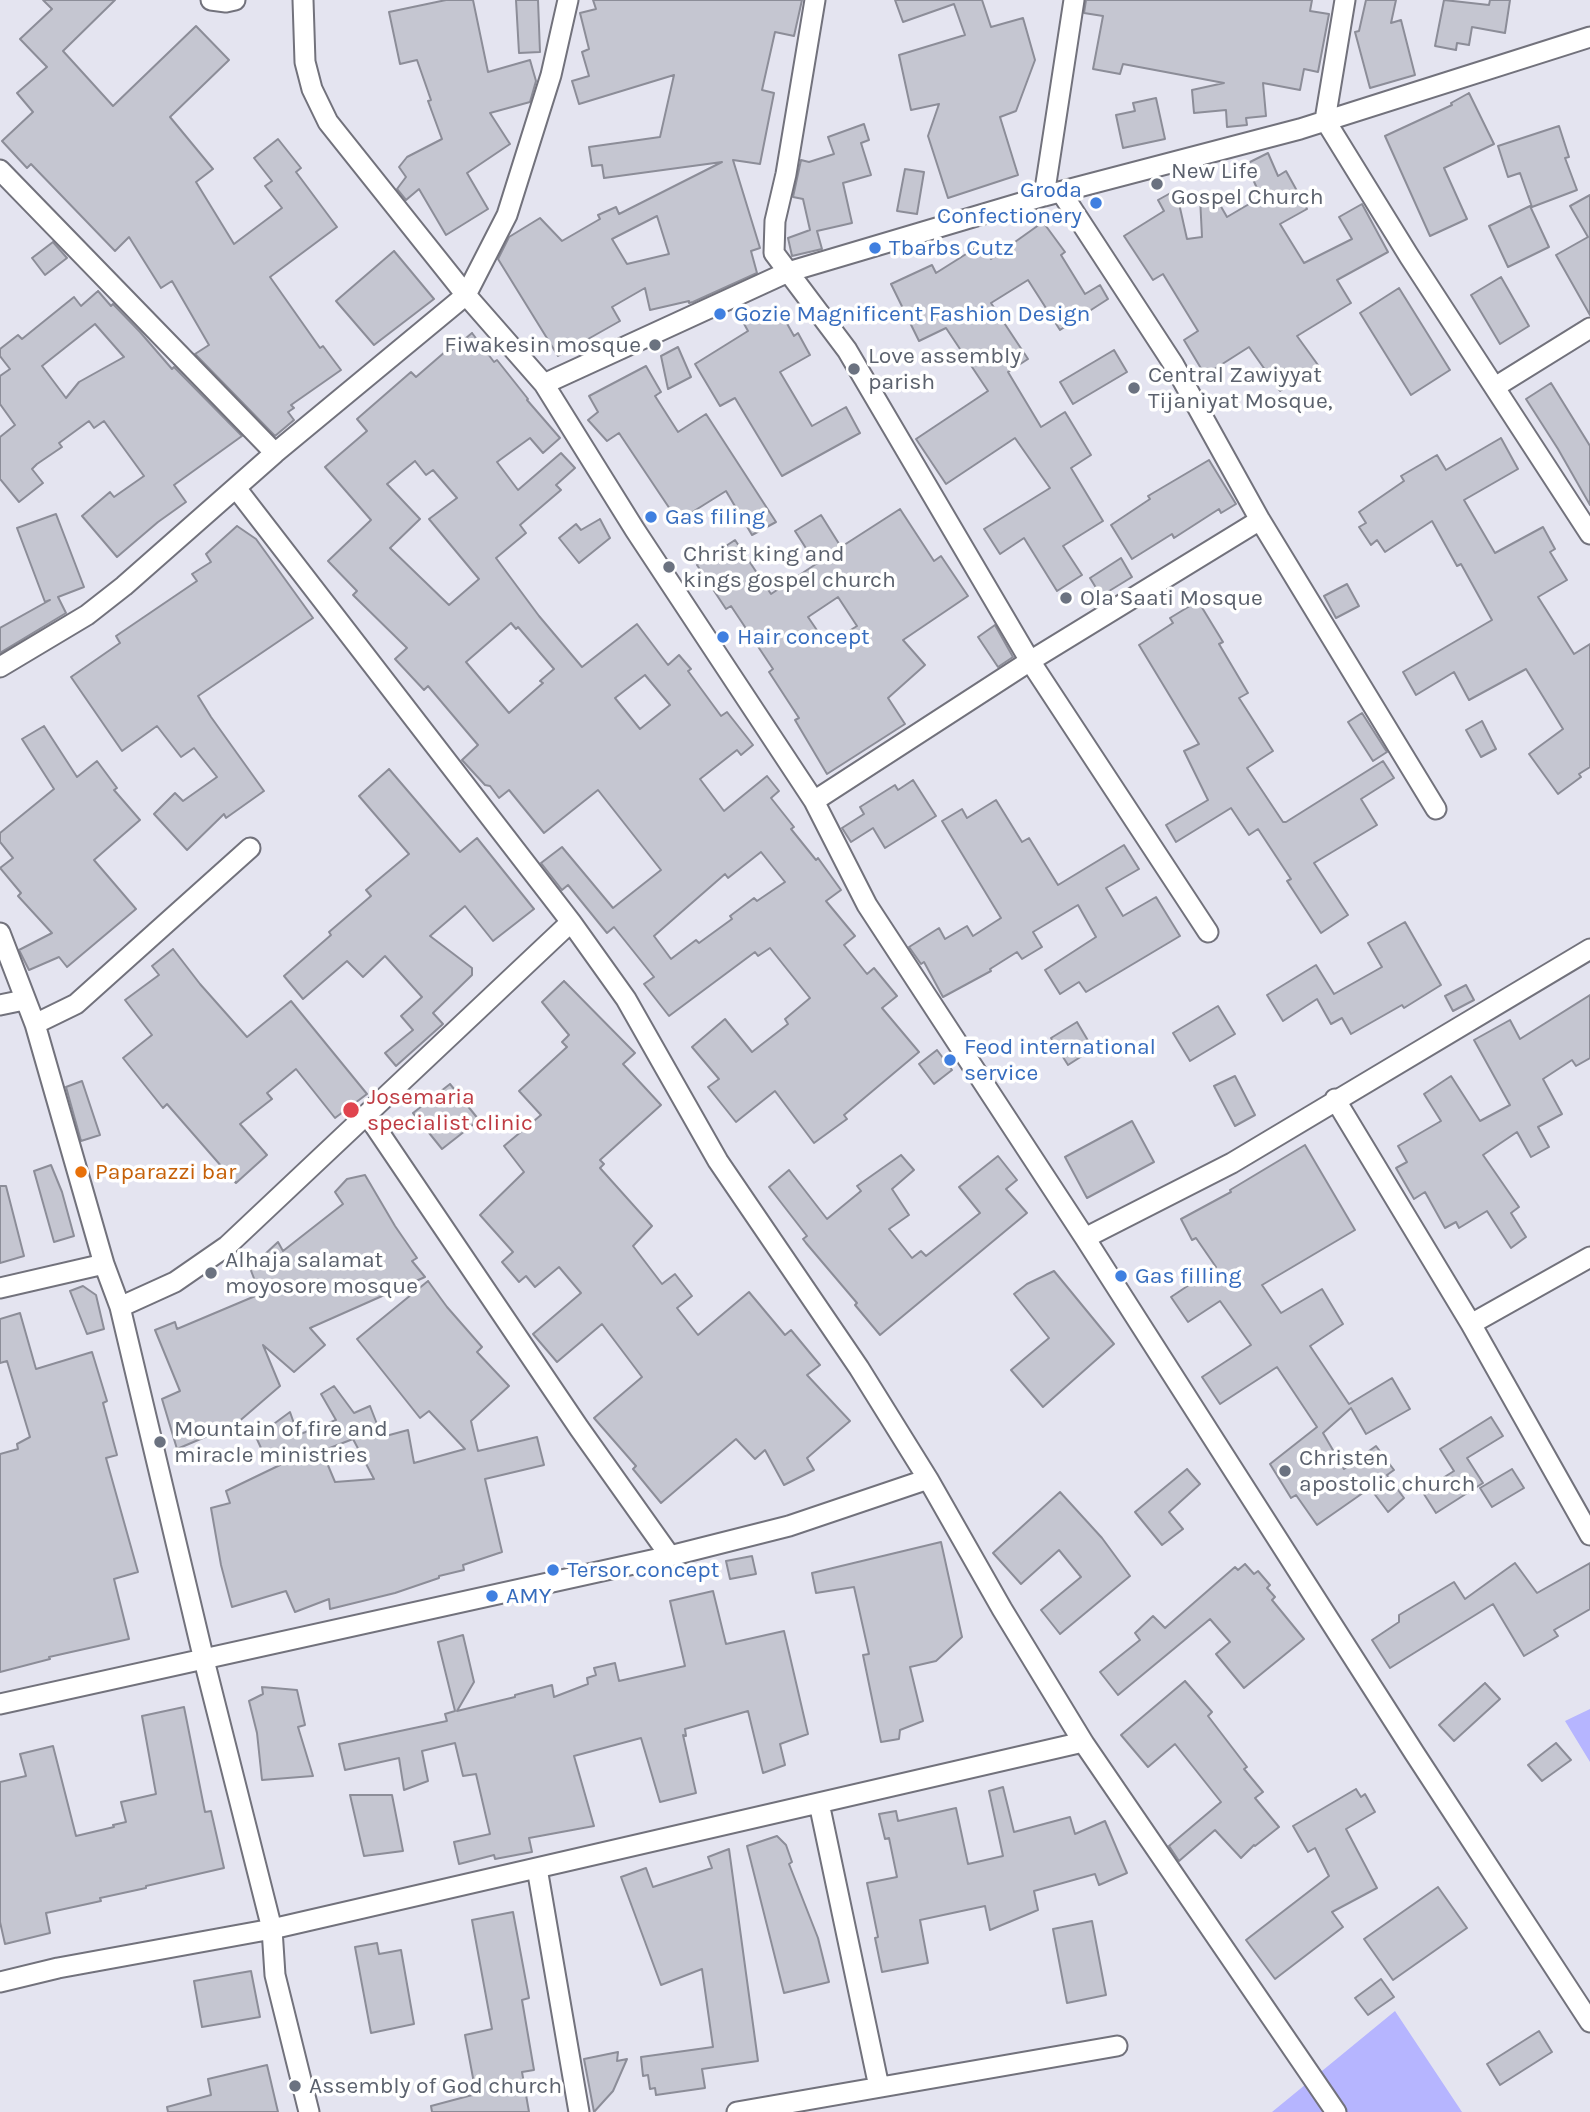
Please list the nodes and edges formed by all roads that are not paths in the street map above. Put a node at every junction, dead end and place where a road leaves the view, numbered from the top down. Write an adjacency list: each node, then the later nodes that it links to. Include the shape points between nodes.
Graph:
1 (211, 0): 2 (street)
2 (234, 0)
3 (303, 0): 13 (street, via 305,62 328,122)
4 (568, 0): 13 (street, via 551,75 506,215)
5 (815, 0): 12 (street, via 775,221 774,253)
6 (1074, 0): 11 (street)
7 (1345, 0): 9 (street)
8 (1590, 37): 9 (street)
9 (1325, 120): 11 (street); 16 (street)
10 (0, 170): 17 (street)
11 (1053, 194): 12 (street); 19 (street, via 1174,365)
12 (789, 272): 15 (street); 21 (street, via 846,350)
13 (466, 295): 15 (street); 17 (street)
14 (1590, 328): 16 (street)
15 (544, 384): 23 (street)
16 (1495, 387): 20 (street)
17 (275, 453): 18 (street)
18 (236, 488): 22 (street, via 87,615); 26 (street)
19 (1260, 520): 21 (street); 24 (street)
20 (1590, 534)
21 (1030, 661): 23 (street); 27 (street)
22 (0, 667)
23 (814, 801): 35 (street, via 867,905)
24 (1436, 809)
25 (250, 848): 32 (street, via 76,1004)
26 (571, 922): 34 (street); 41 (street, via 626,999 718,1161 859,1368)
27 (1208, 932)
28 (0, 933): 30 (street)
29 (1590, 949): 33 (street)
30 (24, 1000): 31 (street); 32 (street)
31 (0, 1005)
32 (35, 1024): 37 (street)
33 (1335, 1099): 35 (street, via 1232,1163); 40 (street)
34 (368, 1116): 39 (street, via 227,1246 174,1282); 43 (street)
35 (1086, 1238): 51 (street)
36 (1590, 1257): 40 (street)
37 (104, 1264): 38 (street); 39 (street)
38 (0, 1288)
39 (120, 1307): 44 (street)
40 (1471, 1324): 42 (street)
41 (928, 1479): 43 (street, via 789,1526); 46 (street)
42 (1590, 1535)
43 (670, 1556): 44 (street)
44 (204, 1660): 45 (street); 49 (street)
45 (0, 1704)
46 (1083, 1742): 47 (street); 57 (street)
47 (819, 1803): 48 (street); 53 (street)
48 (537, 1868): 49 (street); 55 (street)
49 (272, 1929): 50 (street); 54 (street, via 275,1975)
50 (0, 1982)
51 (1590, 2022)
52 (1117, 2046): 53 (street)
53 (879, 2087): 56 (street)
54 (309, 2112)
55 (579, 2112)
56 (737, 2112)
57 (1336, 2112)

